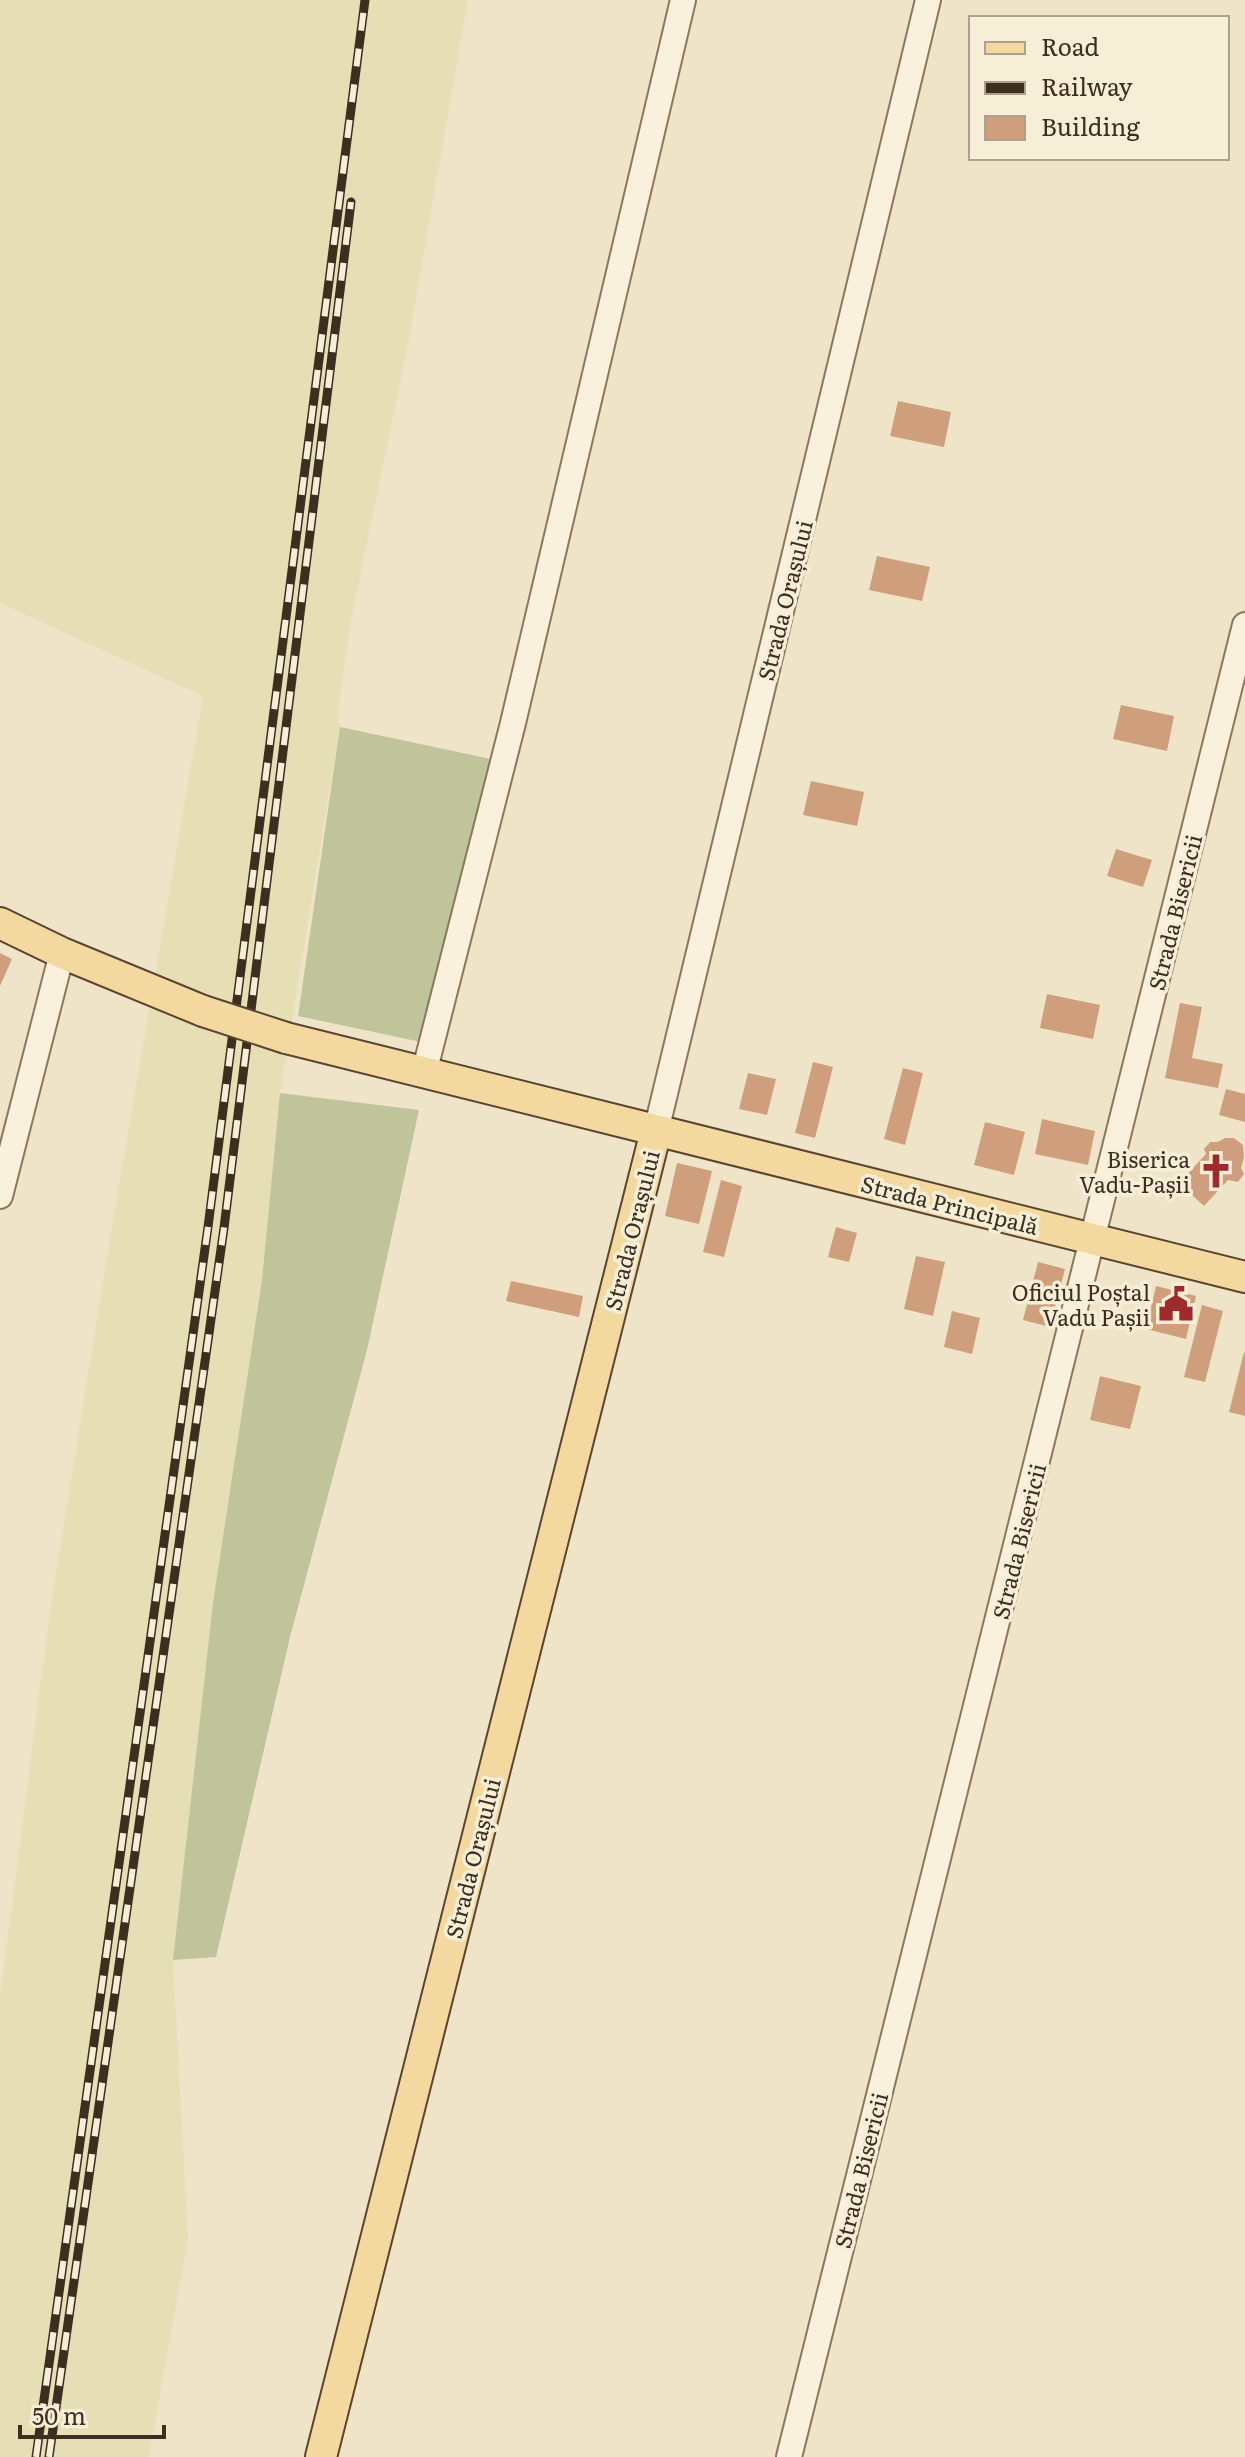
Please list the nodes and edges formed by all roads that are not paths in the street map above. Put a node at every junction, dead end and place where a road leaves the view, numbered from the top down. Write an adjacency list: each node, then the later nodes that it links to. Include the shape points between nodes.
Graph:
1 (683, 0): 6 (street, via 513,723)
2 (928, 0): 7 (street, Strada Orașului)
3 (1245, 625): 9 (street, Strada Bisericii)
4 (0, 923): 5 (main road)
5 (62, 953): 6 (main road, Strada Principală, bridge, via 203,1011); 8 (street)
6 (424, 1073): 7 (main road, Strada Principală)
7 (656, 1131): 9 (main road, Strada Principală); 11 (main road, Strada Orașului)
8 (0, 1196)
9 (1093, 1239): 10 (main road, Strada Principală); 12 (street, Strada Bisericii)
10 (1245, 1277)
11 (321, 2457)
12 (789, 2457)

